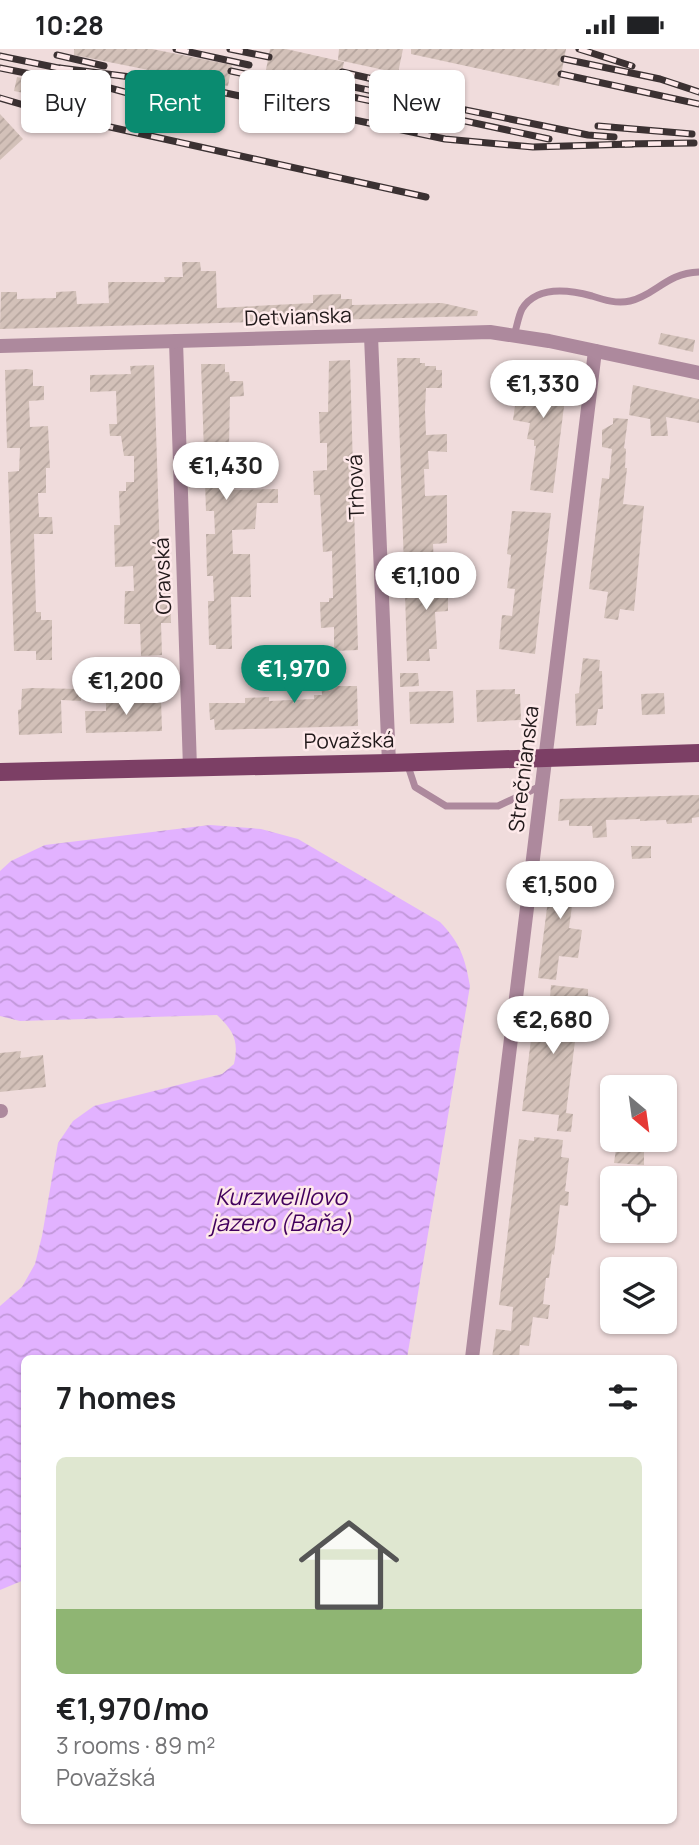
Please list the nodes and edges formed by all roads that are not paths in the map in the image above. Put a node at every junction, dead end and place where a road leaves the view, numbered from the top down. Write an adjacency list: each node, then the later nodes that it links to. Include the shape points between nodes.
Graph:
1 (699, 272): 2 (lane, via 676,276 627,302 569,291 541,295 523,309)
2 (514, 335): 3 (street, Detvianska); 6 (street, Detvianska)
3 (372, 336): 4 (street, Detvianska); 10 (street, Trhová)
4 (176, 341): 5 (street, Detvianska); 12 (street, Oravská)
5 (0, 346)
6 (595, 351): 7 (street, Detvianska); 9 (street, Strečnianska)
7 (699, 373)
8 (699, 753): 9 (main road, Považská)
9 (546, 758): 11 (main road, Považská); 14 (street, Strečnianska)
10 (389, 763): 11 (main road, Považská); 12 (main road, Považská)
11 (407, 763): 14 (lane, via 415,787 446,806 498,806)
12 (190, 768): 13 (main road, Považská)
13 (0, 772)
14 (543, 785): 15 (street, Strečnianska)
15 (471, 1355)

